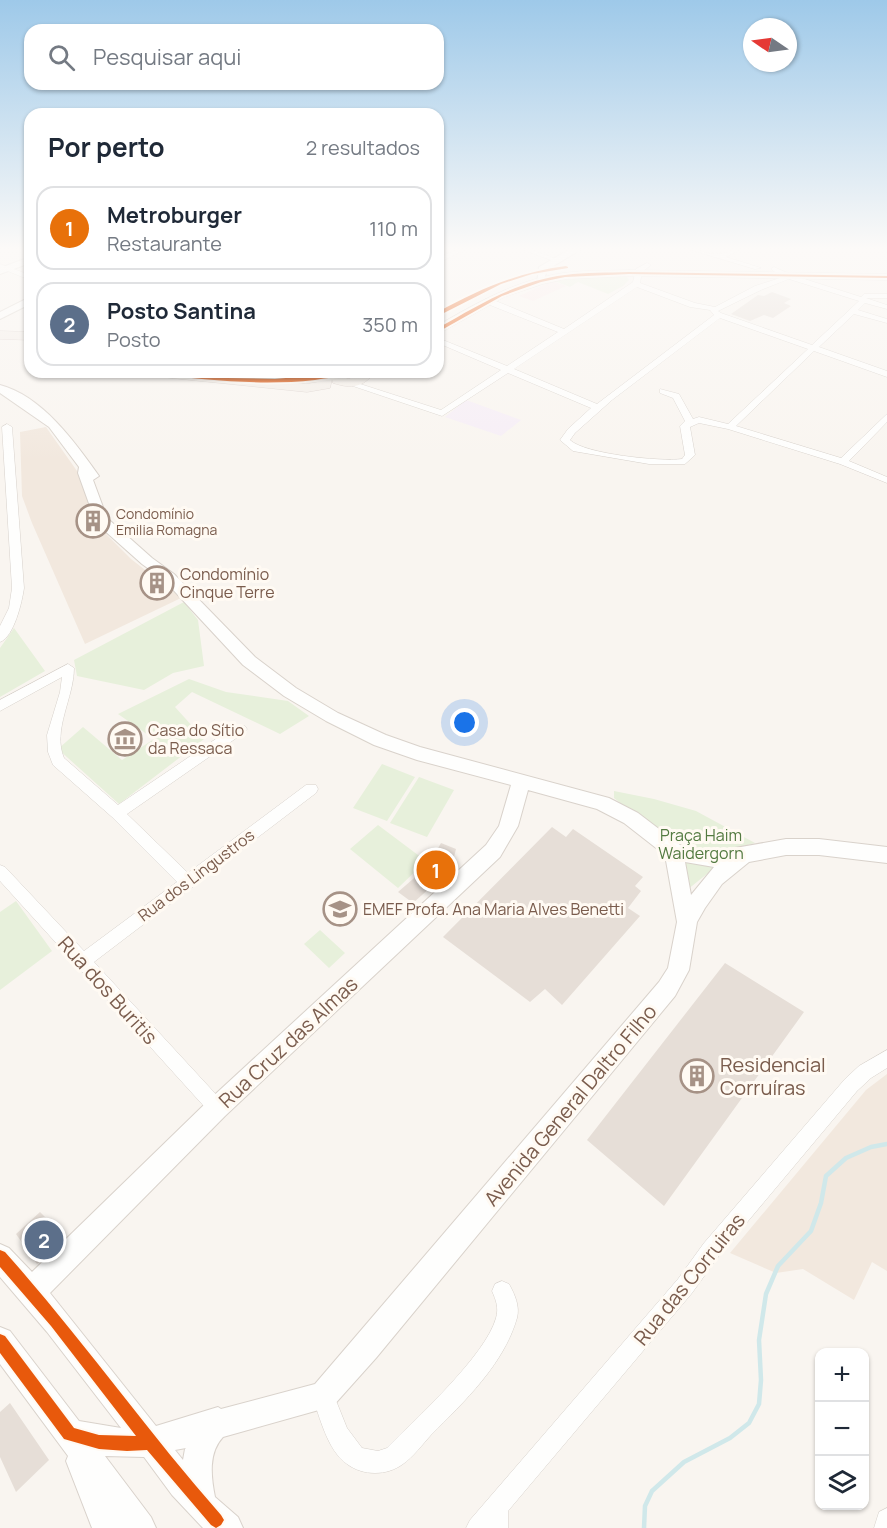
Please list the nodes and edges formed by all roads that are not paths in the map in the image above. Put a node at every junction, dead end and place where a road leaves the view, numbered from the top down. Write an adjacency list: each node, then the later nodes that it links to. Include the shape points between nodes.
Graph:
1 (533, 319): 7 (street)
2 (581, 319): 7 (street)
3 (707, 319): 19 (street)
4 (736, 319): 11 (street)
5 (844, 319): 11 (street)
6 (24, 328): 8 (main road)
7 (565, 332): 12 (street)
8 (2, 333): 9 (main road)
9 (24, 335)
10 (444, 342): 12 (street)
11 (813, 348): 13 (street); 23 (street)
12 (508, 369): 16 (street, via 437,413); 19 (street)
13 (887, 374)
14 (211, 378): 15 (main road, via 313,388 325,385)
15 (322, 378)
16 (349, 378)
17 (0, 388): 30 (street, via 53,424 85,468 101,520 175,582 249,661 290,692 380,740)
18 (663, 391): 21 (street, via 676,396)
19 (596, 407): 21 (street, via 566,435 568,444 586,451 663,463 682,462 690,457 685,426)
20 (887, 417): 24 (street)
21 (690, 422): 23 (street, via 699,420)
22 (7, 427): 25 (street)
23 (729, 427): 24 (street)
24 (843, 462): 26 (street)
25 (5, 473): 27 (street, via 18,588 15,608)
26 (887, 480)
27 (0, 638)
28 (0, 706): 32 (street, via 68,668 52,751 58,761)
29 (240, 729): 32 (street)
30 (520, 781): 33 (street, via 602,803 631,818); 41 (street, Rua Cruz das Almas, via 514,814 493,851)
31 (311, 789): 37 (street, Rua dos Lingustros)
32 (117, 813): 37 (street)
33 (674, 851): 34 (street, via 718,859); 38 (street, Avenida General Daltro Filho)
34 (748, 854): 35 (street, via 808,847); 38 (street, via 708,883)
35 (887, 855)
36 (0, 871): 39 (street, Rua dos Buritis)
37 (187, 882): 39 (street, Rua dos Lingustros)
38 (687, 922): 46 (street, Avenida General Daltro Filho, via 678,970 667,989)
39 (82, 962): 41 (street, Rua dos Buritis)
40 (887, 1058): 51 (street, Rua das Corruiras, via 851,1085 711,1250)
41 (217, 1108): 43 (street, Rua Cruz das Almas)
42 (0, 1257): 43 (street)
43 (32, 1291): 49 (street)
44 (502, 1291): 46 (street, via 508,1305 507,1318 494,1343 456,1393 394,1457 367,1462 348,1452)
45 (0, 1341): 48 (street)
46 (323, 1396): 47 (street)
47 (218, 1422): 49 (street); 50 (street, via 210,1428 199,1450 197,1473)
48 (69, 1434): 49 (street, via 99,1442); 53 (street); 54 (street)
49 (151, 1442): 50 (street)
50 (202, 1504): 55 (street)
51 (496, 1517): 56 (street, Rua das Corruiras)
52 (887, 1521): 57 (street)
53 (108, 1528)
54 (140, 1528)
55 (227, 1528)
56 (478, 1528)
57 (886, 1528)

